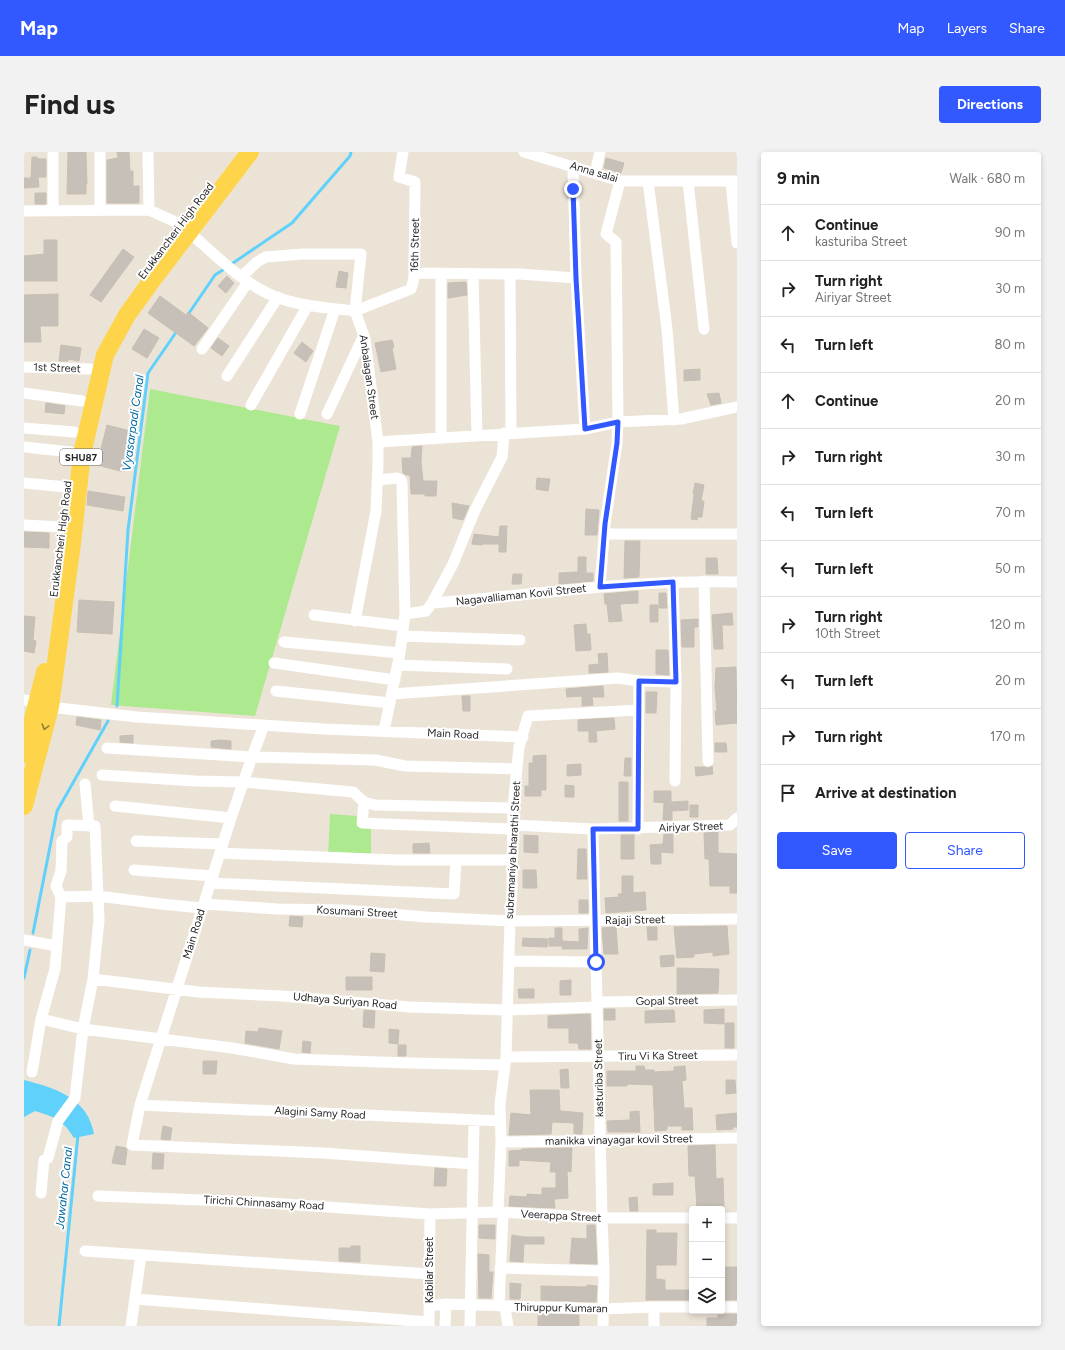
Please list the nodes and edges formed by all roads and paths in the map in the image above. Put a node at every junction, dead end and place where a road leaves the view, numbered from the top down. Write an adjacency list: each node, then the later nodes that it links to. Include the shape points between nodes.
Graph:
1 (53, 152): 18 (street)
2 (100, 152): 15 (street)
3 (148, 152): 16 (street)
4 (236, 152): 19 (main road, Erukkancheri High Road / SHU87)
5 (250, 152): 19 (main road, SHU87)
6 (403, 152): 21 (street, 16th Street, via 399,178 415,182)
7 (526, 152): 9 (street, Anna salai)
8 (600, 152): 10 (street)
9 (573, 166): 10 (street, Anna salai); 25 (street)
10 (595, 173): 11 (street, Anna salai)
11 (620, 181): 12 (street, Anna salai); 44 (street, via 606,234 616,242)
12 (648, 181): 13 (street, Anna salai); 43 (street, via 667,329)
13 (688, 181): 14 (street); 31 (street)
14 (734, 182): 20 (street)
15 (100, 210): 16 (street); 18 (street)
16 (148, 210): 19 (street)
17 (24, 211): 18 (street)
18 (53, 211)
19 (184, 228): 26 (street); 35 (main road, Erukkancheri High Road / SHU87, via 128,294 99,342); 81 (main road, SHU87, via 127,315 105,355 82,454 72,543)
20 (737, 243)
21 (414, 274): 22 (street); 30 (street, 16th Street, via 411,289)
22 (442, 274): 23 (street); 50 (street)
23 (473, 274): 24 (street); 49 (street)
24 (510, 274): 25 (street); 48 (street)
25 (576, 278): 46 (street)
26 (245, 279): 27 (street); 30 (street, via 257,262 266,257 361,254); 33 (street)
27 (278, 298): 28 (street); 36 (street)
28 (308, 305): 29 (street); 39 (street)
29 (335, 309): 30 (street); 41 (street)
30 (355, 311): 32 (street, Anbalagan Street)
31 (704, 330)
32 (364, 334): 42 (street); 51 (street, Anbalagan Street)
33 (202, 349)
34 (24, 366): 35 (street, 1st Street)
35 (91, 369): 38 (main road, Erukkancheri High Road / SHU87)
36 (227, 376)
37 (24, 393): 38 (street)
38 (82, 401): 47 (main road, Erukkancheri High Road / SHU87)
39 (251, 405)
40 (737, 407): 43 (street)
41 (300, 414)
42 (327, 414)
43 (674, 420): 44 (street)
44 (618, 422): 46 (street); 59 (street)
45 (24, 428): 47 (street)
46 (585, 429): 48 (street)
47 (74, 432): 53 (main road, Erukkancheri High Road / SHU87)
48 (507, 433): 49 (street); 65 (street, via 502,457 475,510 453,564)
49 (477, 436): 50 (street)
50 (441, 438): 51 (street)
51 (378, 442): 54 (street, Anbalagan Street)
52 (24, 447): 53 (street)
53 (71, 452): 56 (main road, Erukkancheri High Road / SHU87)
54 (378, 480): 66 (street, via 397,478 402,483); 68 (street, Anbalagan Street, via 376,511)
55 (24, 482): 56 (street)
56 (67, 487): 58 (main road, Erukkancheri High Road / SHU87)
57 (24, 525): 58 (street)
58 (62, 528): 81 (main road, Erukkancheri High Road / SHU87, via 46,667)
59 (604, 534): 60 (street); 64 (street)
60 (737, 534)
61 (704, 581): 62 (street, Nagavalliaman Kovil Street); 63 (street, Nagavalliaman Kovil Street); 89 (street)
62 (673, 582): 64 (street, Nagavalliaman Kovil Street); 78 (street)
63 (737, 582)
64 (600, 587): 65 (street, Nagavalliaman Kovil Street)
65 (432, 603): 66 (street, Nagavalliaman Kovil Street, via 426,611)
66 (405, 614): 69 (street)
67 (314, 615): 68 (street)
68 (356, 620): 69 (street)
69 (403, 631): 70 (street); 72 (street)
70 (520, 640)
71 (284, 642): 72 (street)
72 (400, 653): 74 (street)
73 (274, 663): 76 (street)
74 (398, 665): 75 (street); 76 (street)
75 (507, 669)
76 (394, 680): 80 (street)
77 (639, 681): 78 (street); 80 (street, via 618,678); 82 (street)
78 (676, 682): 92 (street)
79 (276, 691): 80 (street)
80 (391, 699): 84 (street)
81 (37, 703): 83 (street, Main Road, via 137,717); 87 (main road, Erukkancheri High Road / SHU87); 96 (main road, SHU87, one-way to 96)
82 (639, 710): 85 (street, subramaniya bharathi Street, via 528,716); 104 (street)
83 (264, 726): 84 (street, Main Road); 88 (street, Main Road)
84 (384, 731): 85 (street, Main Road)
85 (523, 737): 90 (street, subramaniya bharathi Street)
86 (107, 748): 88 (street)
87 (24, 754)
88 (252, 757): 90 (street, via 375,760 405,766); 93 (street, Main Road)
89 (708, 761)
90 (517, 769): 98 (street, subramaniya bharathi Street)
91 (102, 775): 93 (street)
92 (675, 781)
93 (244, 782): 95 (street, via 353,792); 99 (street, Main Road)
94 (86, 784): 101 (street)
95 (364, 802): 98 (street, via 375,805); 102 (street, Airiyar Street, via 362,823)
96 (24, 806)
97 (114, 806): 99 (street)
98 (513, 808): 102 (street, subramaniya bharathi Street)
99 (231, 818): 106 (street, Main Road)
100 (737, 818): 104 (street, Airiyar Street, via 730,825)
101 (89, 826): 111 (street, via 95,826); 112 (street, via 67,824 67,837 62,842 61,870 56,886)
102 (513, 827): 103 (street, Airiyar Street); 108 (street, subramaniya bharathi Street)
103 (593, 829): 104 (street, Airiyar Street); 116 (street, kasturiba Street)
104 (638, 829)
105 (136, 840): 106 (street)
106 (221, 848): 107 (street, via 397,860); 110 (street, Main Road)
107 (456, 860): 108 (street); 110 (street, via 454,894)
108 (512, 860): 115 (street, subramaniya bharathi Street)
109 (134, 870): 110 (street)
110 (211, 879): 113 (street, Main Road)
111 (98, 896): 112 (street, Kosumani Street); 113 (street, Kosumani Street); 121 (street, via 99,920)
112 (62, 897): 118 (street)
113 (203, 906): 115 (street, Kosumani Street, via 343,910); 122 (street, Main Road)
114 (737, 919): 116 (street, Rajaji Street)
115 (510, 921): 116 (street, Rajaji Street); 119 (street, subramaniya bharathi Street)
116 (595, 921): 120 (street, kasturiba Street)
117 (24, 940): 118 (street)
118 (57, 946): 126 (street, via 55,969)
119 (509, 961): 120 (street); 125 (street, subramaniya bharathi Street)
120 (596, 962): 124 (street, kasturiba Street)
121 (93, 979): 122 (street, Udhaya Suriyan Road); 127 (street)
122 (177, 990): 125 (street, Udhaya Suriyan Road, via 409,1007); 128 (street, Main Road)
123 (737, 1000): 124 (street, Gopal Street)
124 (597, 1005): 125 (street, Udhaya Suriyan Road); 130 (street, kasturiba Street)
125 (507, 1010): 131 (street, subramaniya bharathi Street)
126 (42, 1019): 127 (street, Tiru Vi Ka Street); 132 (street)
127 (83, 1029): 128 (street, Tiru Vi Ka Street); 140 (street, via 76,1098 58,1122 48,1158 44,1160)
128 (161, 1039): 131 (street, Tiru Vi Ka Street, via 294,1059 409,1064); 133 (street, Main Road)
129 (737, 1055): 130 (street, Tiru Vi Ka Street)
130 (599, 1057): 131 (street, Tiru Vi Ka Street); 137 (street, kasturiba Street)
131 (506, 1061): 135 (street, subramaniya bharathi Street)
132 (32, 1072)
133 (140, 1105): 134 (street, Alagini Samy Road); 139 (street, Main Road, via 132,1145 323,1153)
134 (474, 1121): 135 (street, Alagini Samy Road); 139 (street)
135 (500, 1121): 138 (street, subramaniya bharathi Street)
136 (737, 1138): 137 (street, manikka vinayagar kovil Street)
137 (600, 1141): 138 (street, manikka vinayagar kovil Street); 145 (street, kasturiba Street)
138 (501, 1142): 143 (street, subramaniya bharathi Street)
139 (473, 1164): 142 (street)
140 (41, 1193)
141 (98, 1196): 144 (street, Tirichi Chinnasamy Road, via 254,1202)
142 (472, 1212): 143 (street, Veerappa Street); 144 (street, Veerappa Street); 156 (street)
143 (500, 1212): 145 (street, Veerappa Street); 151 (street, subramaniya bharathi Street)
144 (430, 1214): 153 (street, Kabilar Street)
145 (602, 1218): 146 (street, Veerappa Street); 152 (street, kasturiba Street)
146 (689, 1218)
147 (725, 1218): 148 (street)
148 (737, 1218)
149 (85, 1251): 150 (street)
150 (141, 1255): 153 (street); 154 (street)
151 (500, 1268): 152 (street); 158 (street, subramaniya bharathi Street)
152 (604, 1271): 163 (street, kasturiba Street)
153 (430, 1274): 157 (street, Kabilar Street)
154 (134, 1299): 164 (street); 165 (street)
155 (446, 1304): 156 (street, Thiruppur Kumaran); 157 (street, Thiruppur Kumaran); 166 (street)
156 (471, 1305): 158 (street, Thiruppur Kumaran); 167 (street)
157 (429, 1306): 164 (street, Kabilar Street)
158 (502, 1306): 163 (street, Thiruppur Kumaran); 168 (street, subramaniya bharathi Street)
159 (654, 1307): 160 (street, Thiruppur Kumaran); 163 (street, Thiruppur Kumaran); 170 (street)
160 (689, 1307)
161 (725, 1307): 162 (street)
162 (737, 1307)
163 (602, 1309): 169 (street, kasturiba Street)
164 (429, 1324)
165 (131, 1326)
166 (445, 1326)
167 (470, 1326)
168 (508, 1326)
169 (603, 1326)
170 (654, 1326)

